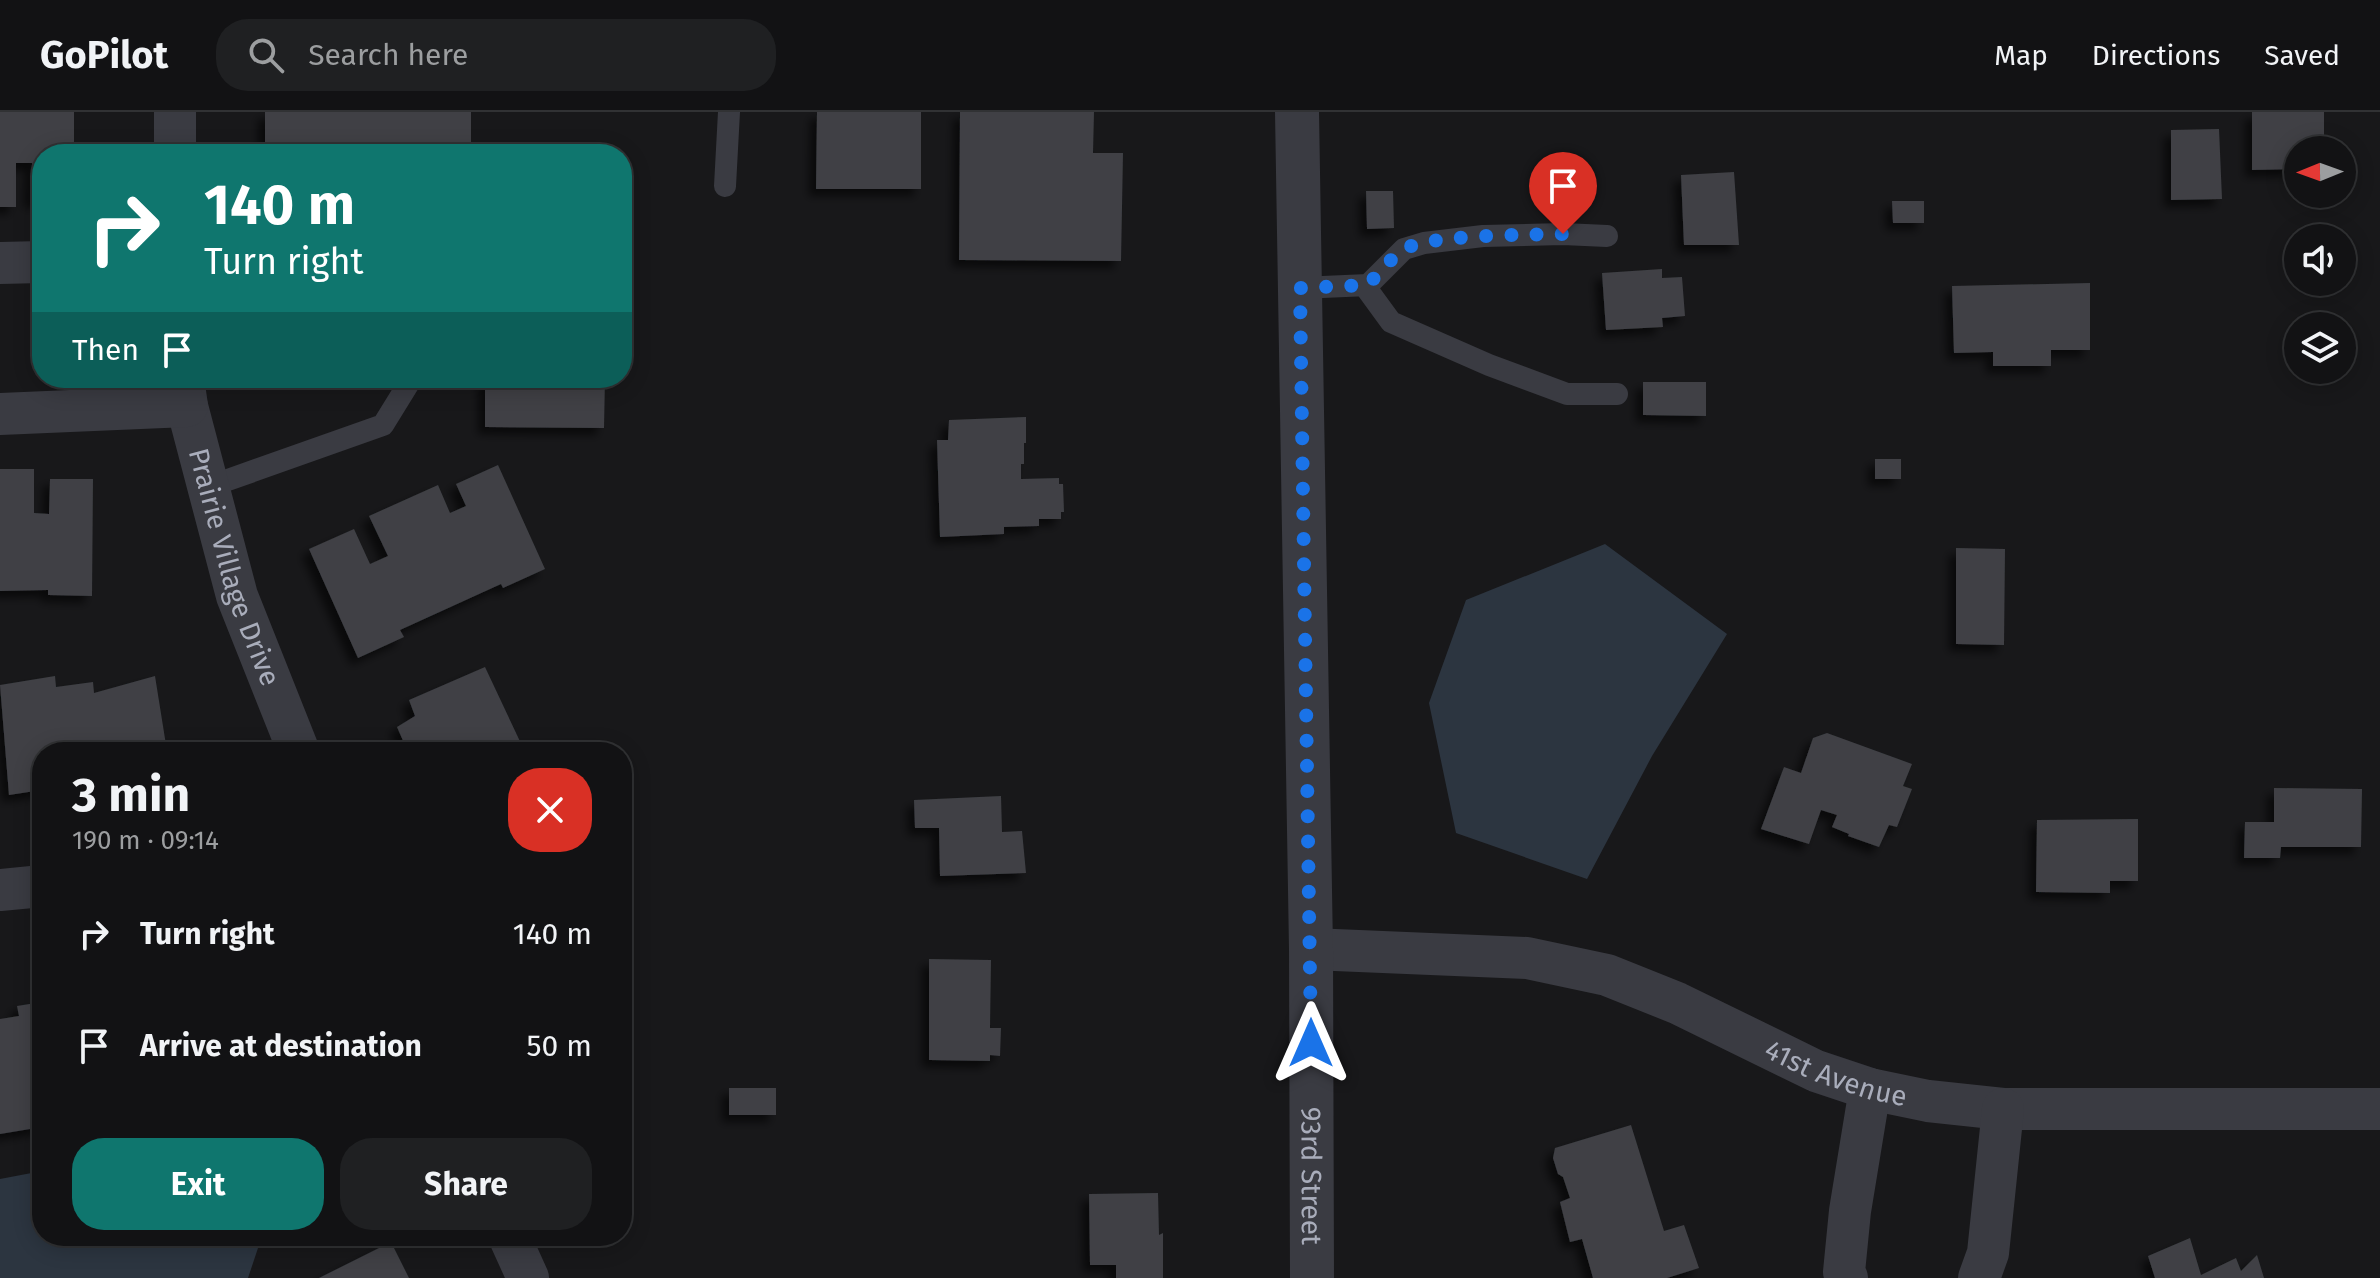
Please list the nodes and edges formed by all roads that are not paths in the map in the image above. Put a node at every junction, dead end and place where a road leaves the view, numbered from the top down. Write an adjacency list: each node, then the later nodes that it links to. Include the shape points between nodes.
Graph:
1 (175, 112): 4 (street)
2 (729, 112): 5 (lane)
3 (1297, 112): 10 (street, 93rd Street)
4 (175, 144)
5 (725, 186)
6 (1607, 236): 9 (lane, via 1483,236 1424,243 1404,249)
7 (32, 262): 8 (street)
8 (0, 263)
9 (1364, 285): 10 (lane); 13 (lane, via 1391,322 1489,365 1567,394)
10 (1300, 288): 19 (street, 93rd Street)
11 (406, 388): 15 (lane, via 383,425)
12 (185, 392): 14 (street); 15 (street, Prairie Village Drive)
13 (1617, 394)
14 (0, 414)
15 (208, 487): 16 (street, Prairie Village Drive, via 237,596)
16 (295, 742)
17 (32, 887): 18 (street)
18 (0, 890)
19 (1311, 949): 20 (street, 41st Avenue, via 1527,958 1607,975 1816,1071); 25 (street, 93rd Street)
20 (1870, 1089): 21 (street, 41st Avenue); 26 (street, via 1850,1211)
21 (2003, 1109): 22 (street, 41st Avenue); 27 (street, via 1988,1253)
22 (2380, 1109)
23 (514, 1246): 24 (street)
24 (528, 1278)
25 (1312, 1278)
26 (1847, 1278)
27 (1979, 1278)

